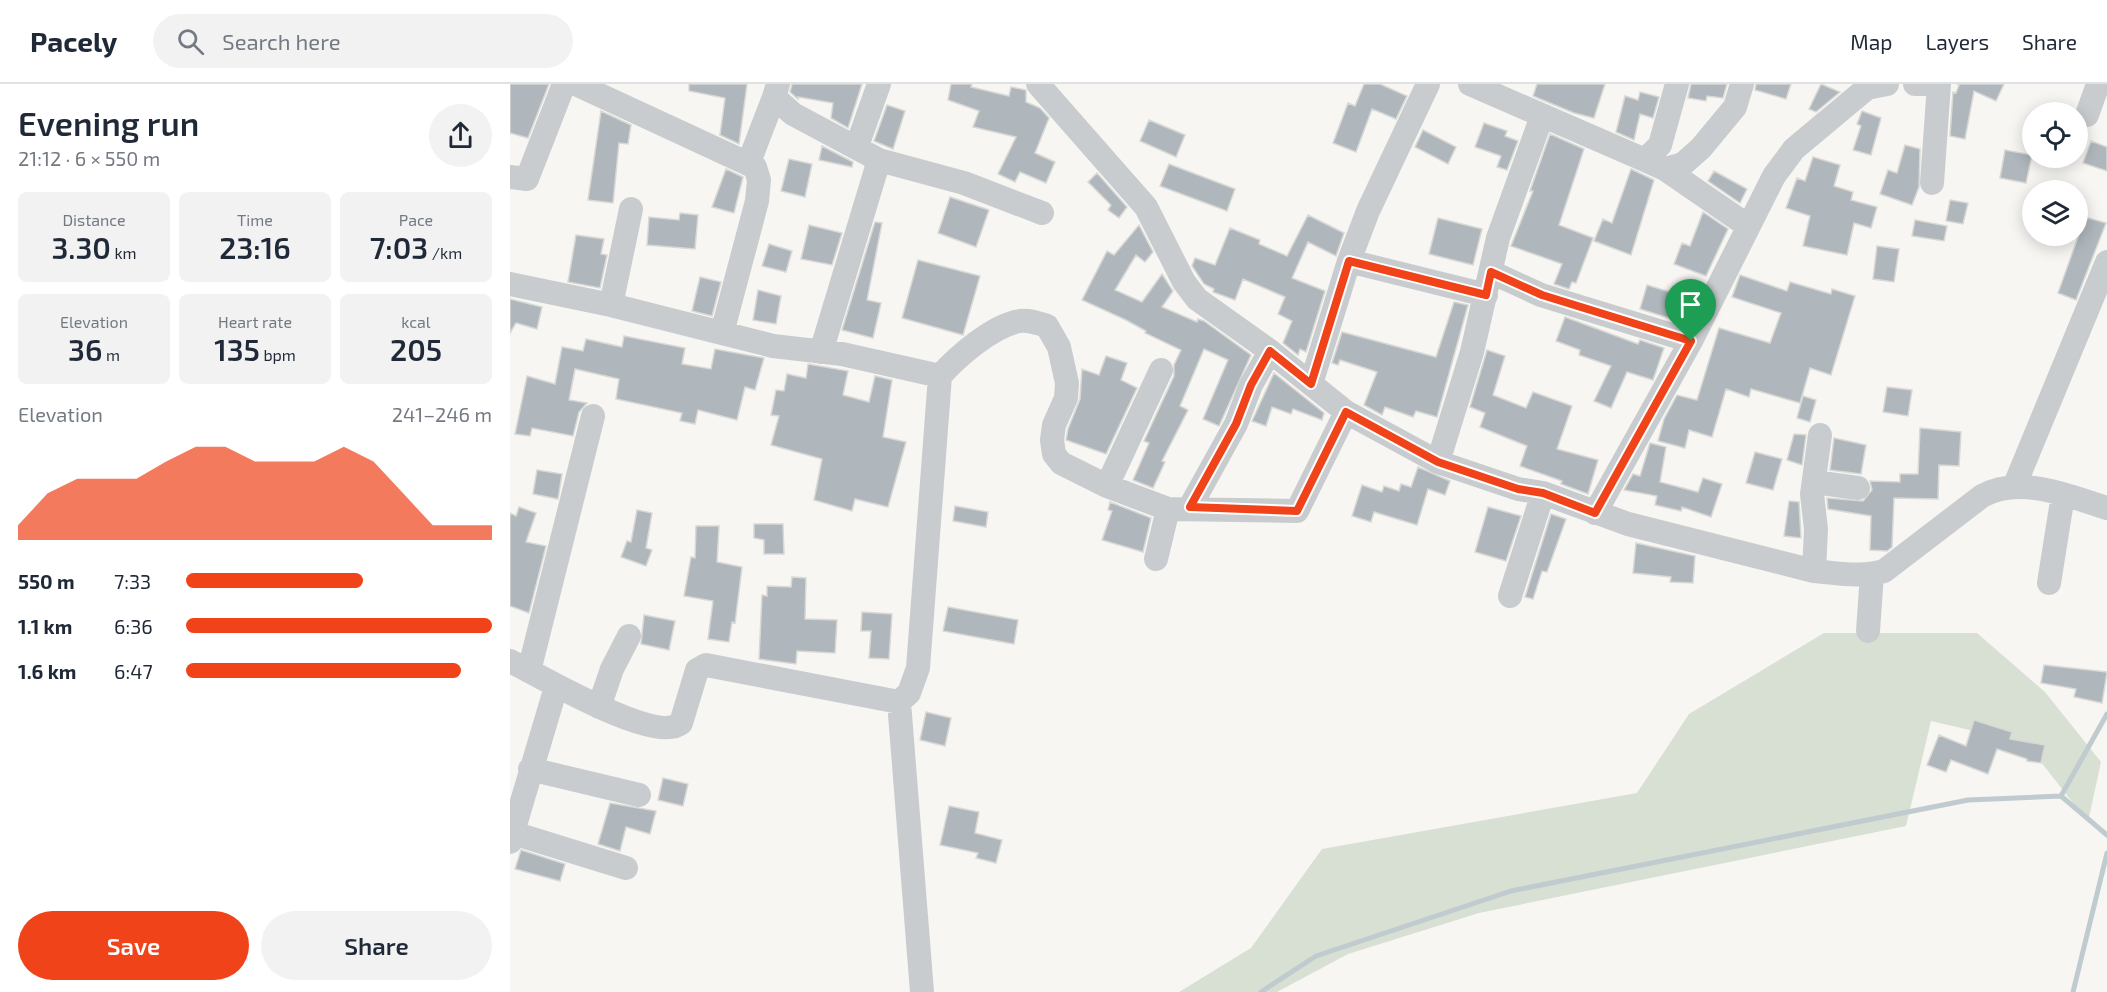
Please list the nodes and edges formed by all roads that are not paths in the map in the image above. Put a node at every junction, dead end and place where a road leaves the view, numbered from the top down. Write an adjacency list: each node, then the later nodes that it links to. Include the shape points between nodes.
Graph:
1 (564, 84): 21 (street, via 527,179)
2 (576, 84): 19 (street)
3 (879, 84): 17 (street)
4 (1038, 84): 34 (street, via 1146,207 1184,282 1197,299)
5 (1428, 84): 26 (street, via 1368,211)
6 (1470, 84): 16 (street)
7 (1677, 84): 20 (street)
8 (1743, 84): 20 (street, via 1735,107 1683,165)
9 (1915, 84): 10 (street)
10 (1929, 84)
11 (1939, 84): 22 (street)
12 (2098, 84): 15 (street)
13 (1868, 85): 25 (street, via 1794,149 1774,176)
14 (776, 91): 17 (street, via 793,114); 19 (street)
15 (2088, 112)
16 (1542, 116): 20 (street); 28 (street, via 1498,238)
17 (857, 146): 18 (street)
18 (879, 160): 24 (street, via 964,183); 35 (street)
19 (748, 162): 32 (street, via 757,172 757,201)
20 (1655, 165): 25 (street)
21 (510, 177)
22 (1932, 183)
23 (631, 209): 31 (street)
24 (1042, 213)
25 (1748, 226): 33 (street)
26 (1349, 261): 30 (street); 38 (street)
27 (2107, 263): 45 (street)
28 (1491, 272): 30 (street); 33 (street, via 1542,295)
29 (510, 284): 31 (street)
30 (1486, 295): 42 (street)
31 (610, 305): 32 (street)
32 (722, 333): 35 (street, via 773,346)
33 (1691, 341): 51 (street)
34 (1270, 351): 38 (street); 49 (street, via 1236,424)
35 (821, 352): 37 (street)
36 (1161, 370): 44 (street)
37 (940, 376): 44 (street, via 968,349 1004,326 1018,321 1047,326 1059,347 1067,383 1066,398 1054,425 1054,454 1068,468); 61 (street, via 918,668 909,693)
38 (1311, 384): 39 (street)
39 (1346, 412): 42 (street); 49 (street, via 1297,511)
40 (593, 417): 59 (street)
41 (1820, 435): 43 (street)
42 (1438, 462): 47 (street, via 1518,489)
43 (1814, 482): 46 (street); 53 (street)
44 (1107, 486): 49 (street)
45 (2014, 487): 48 (street, via 2039,488); 54 (street, via 1982,496 1902,560)
46 (1858, 488)
47 (1543, 493): 51 (street); 56 (street)
48 (2063, 495): 50 (street); 55 (street)
49 (1179, 508): 52 (street)
50 (2107, 508)
51 (1595, 513): 53 (street)
52 (1156, 559)
53 (1814, 571): 54 (street)
54 (1872, 574): 57 (street)
55 (2049, 583)
56 (1510, 596)
57 (1868, 631)
58 (630, 636): 62 (street, via 612,669)
59 (520, 666): 60 (street)
60 (556, 687): 62 (street); 63 (street)
61 (899, 702): 62 (street, via 706,665 697,670 681,723 675,728 661,729); 67 (street)
62 (599, 707)
63 (530, 769): 64 (street); 65 (street)
64 (639, 795)
65 (511, 838): 66 (street)
66 (626, 868)
67 (921, 992)

